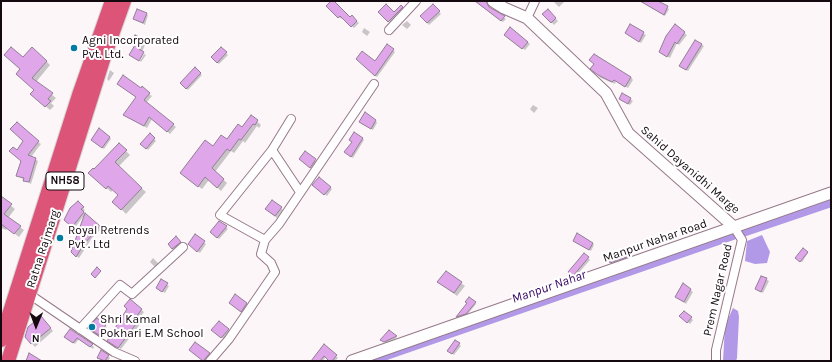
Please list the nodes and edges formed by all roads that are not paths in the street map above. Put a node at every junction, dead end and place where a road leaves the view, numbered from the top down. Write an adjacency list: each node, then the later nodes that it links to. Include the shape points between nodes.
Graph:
1 (112, 1): 18 (highway, Ratna Rajmarg / NH58)
2 (124, 1): 16 (highway, Ratna Rajmarg / NH58)
3 (416, 1): 7 (street)
4 (494, 1): 6 (street, Sahid Dayanidhi Marge)
5 (535, 1): 6 (street)
6 (528, 18): 13 (street, Sahid Dayanidhi Marge, via 606,93 628,133)
7 (389, 30)
8 (374, 84): 11 (street)
9 (291, 120): 10 (street)
10 (272, 150): 11 (street); 14 (street, via 220,215)
11 (300, 192): 14 (street)
12 (831, 193): 13 (street, Manpur Nahar Road)
13 (734, 227): 22 (street, Manpur Nahar Road); 23 (street, Prem Nagar Road, via 742,240 716,350)
14 (265, 240): 21 (street, via 262,254 271,263 275,272 229,339)
15 (183, 247): 17 (street, via 132,294 120,285)
16 (29, 294): 17 (street); 19 (highway, Ratna Rajmarg / NH58)
17 (80, 329): 20 (street, via 114,352)
18 (1, 340)
19 (8, 361)
20 (135, 361)
21 (210, 361)
22 (352, 361)
23 (716, 361)

